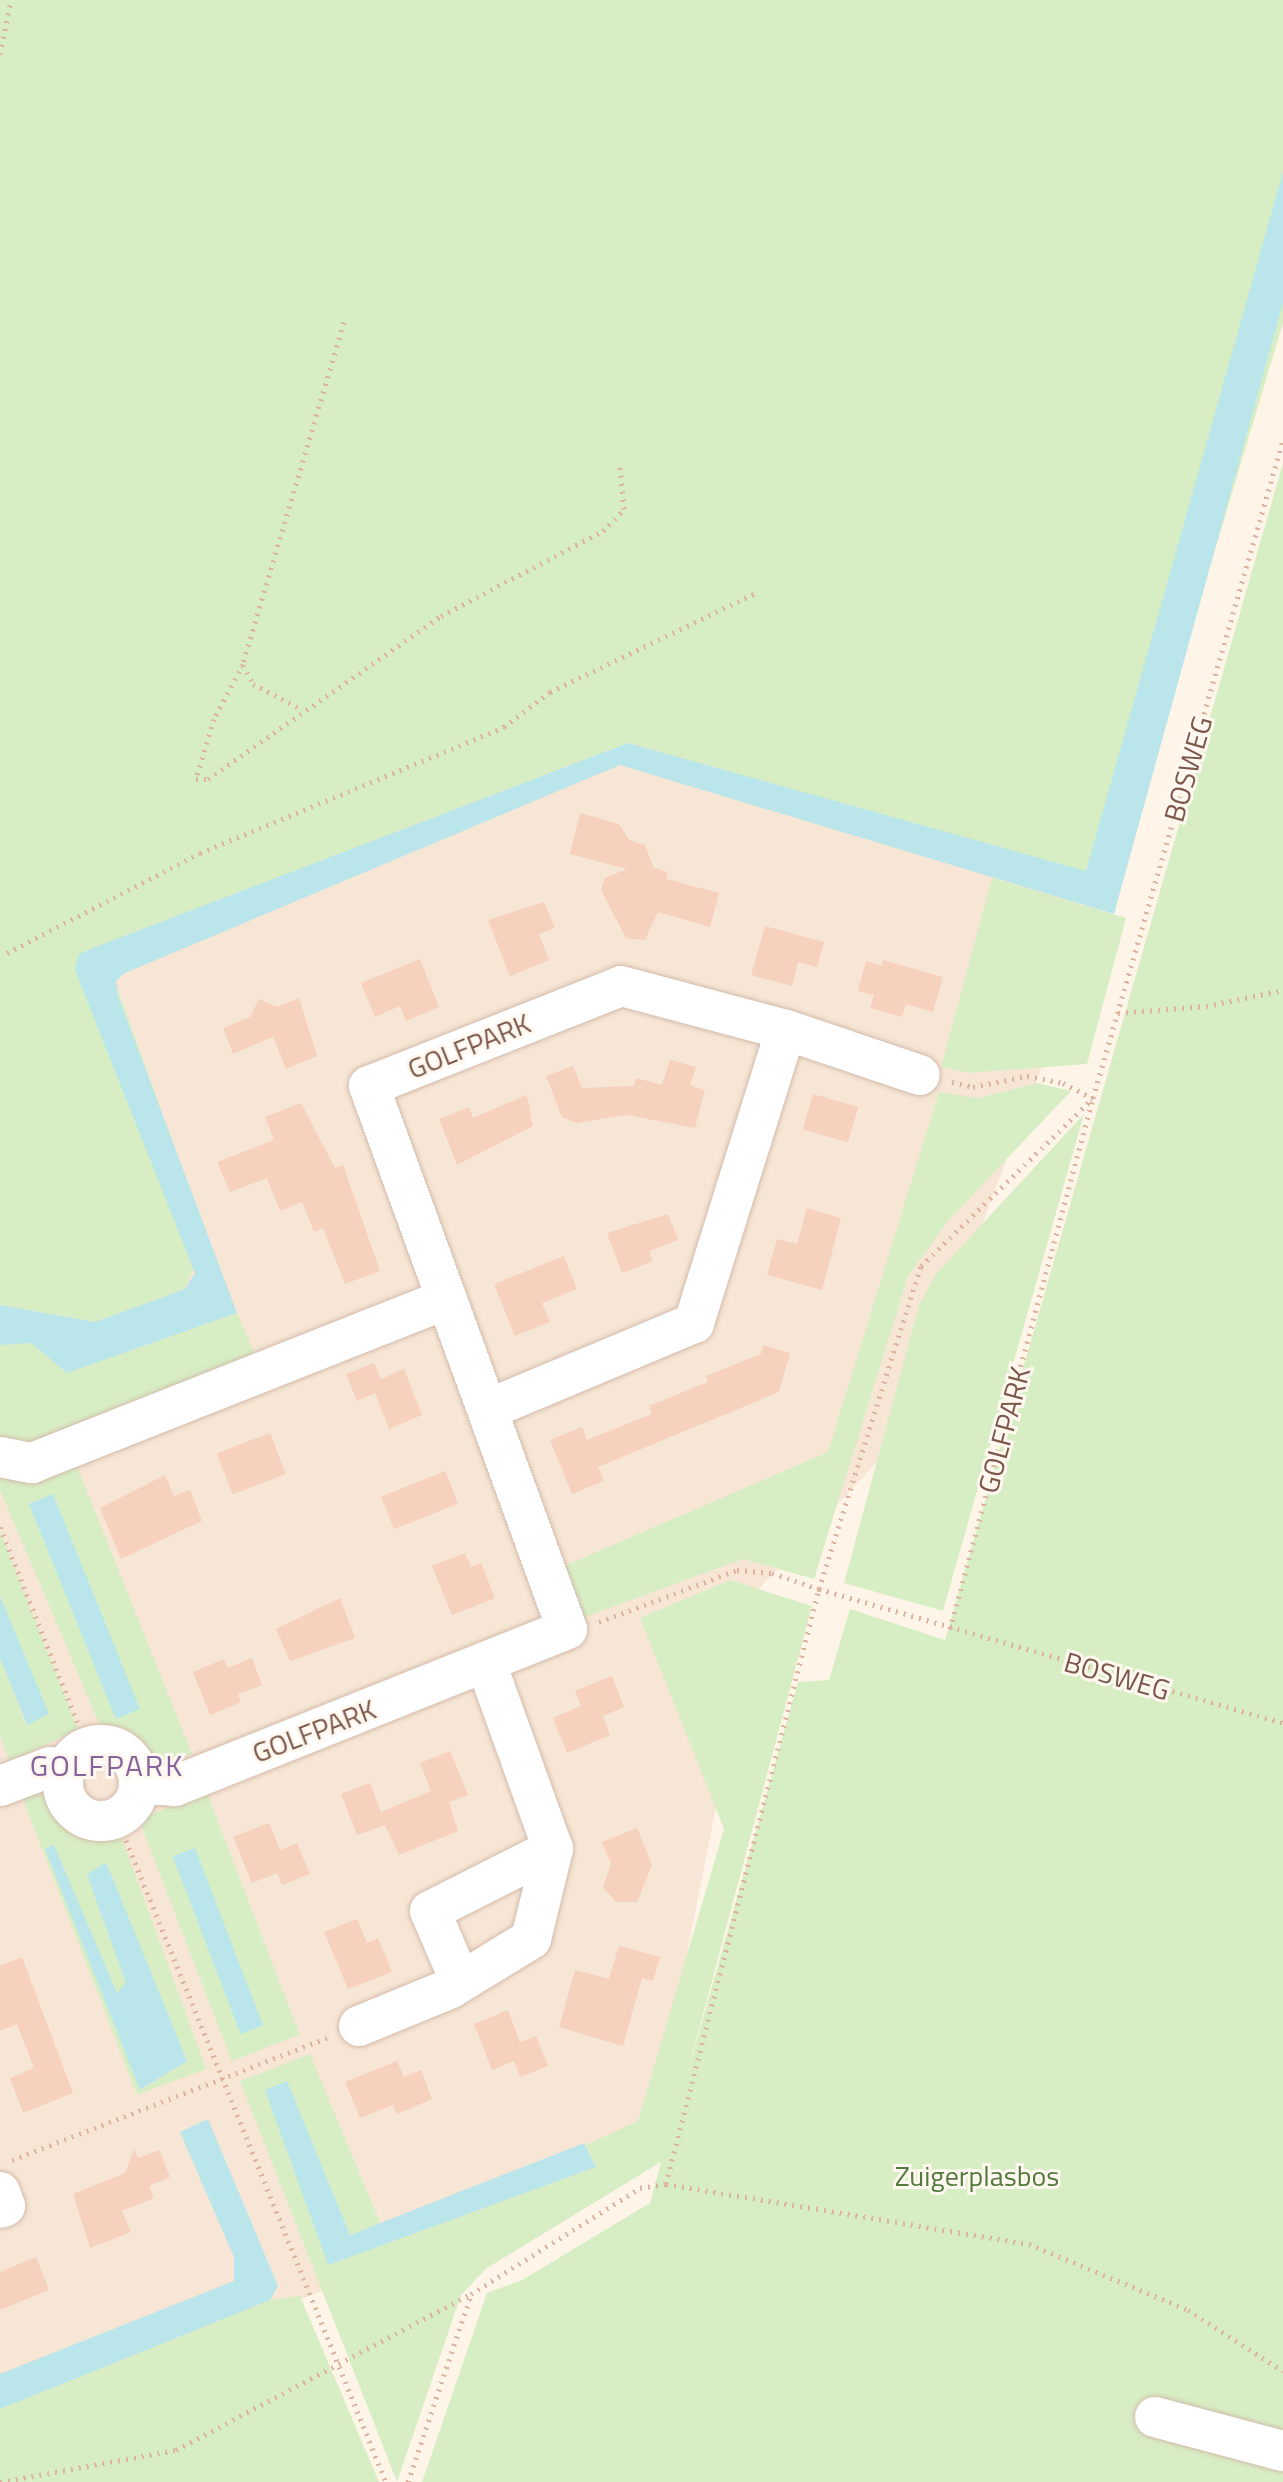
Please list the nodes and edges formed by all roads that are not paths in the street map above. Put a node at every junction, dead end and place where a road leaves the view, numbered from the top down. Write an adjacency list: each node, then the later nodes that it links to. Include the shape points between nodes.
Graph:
1 (786, 1030): 2 (street, GOLFPARK); 3 (street, GOLFPARK, via 621,986 369,1086); 4 (street, via 694,1323)
2 (920, 1075)
3 (447, 1299): 4 (street, GOLFPARK); 5 (street, via 32,1463)
4 (491, 1408): 6 (street, GOLFPARK, via 567,1629)
5 (0, 1457)
6 (486, 1663): 8 (street, GOLFPARK, via 175,1786); 10 (street)
7 (75, 1759): 8 (street, via 112,1746 132,1761); 8 (street, via 63,1794 75,1812 95,1822 117,1818 137,1799); 9 (street)
8 (140, 1784)
9 (0, 1786)
10 (553, 1849): 11 (street, via 531,1939); 11 (street, via 430,1911)
11 (459, 1978): 12 (street, via 451,1988)
12 (359, 2026)
13 (0, 2192): 14 (street)
14 (0, 2208)
15 (1155, 2417): 16 (street)
16 (1283, 2451)

